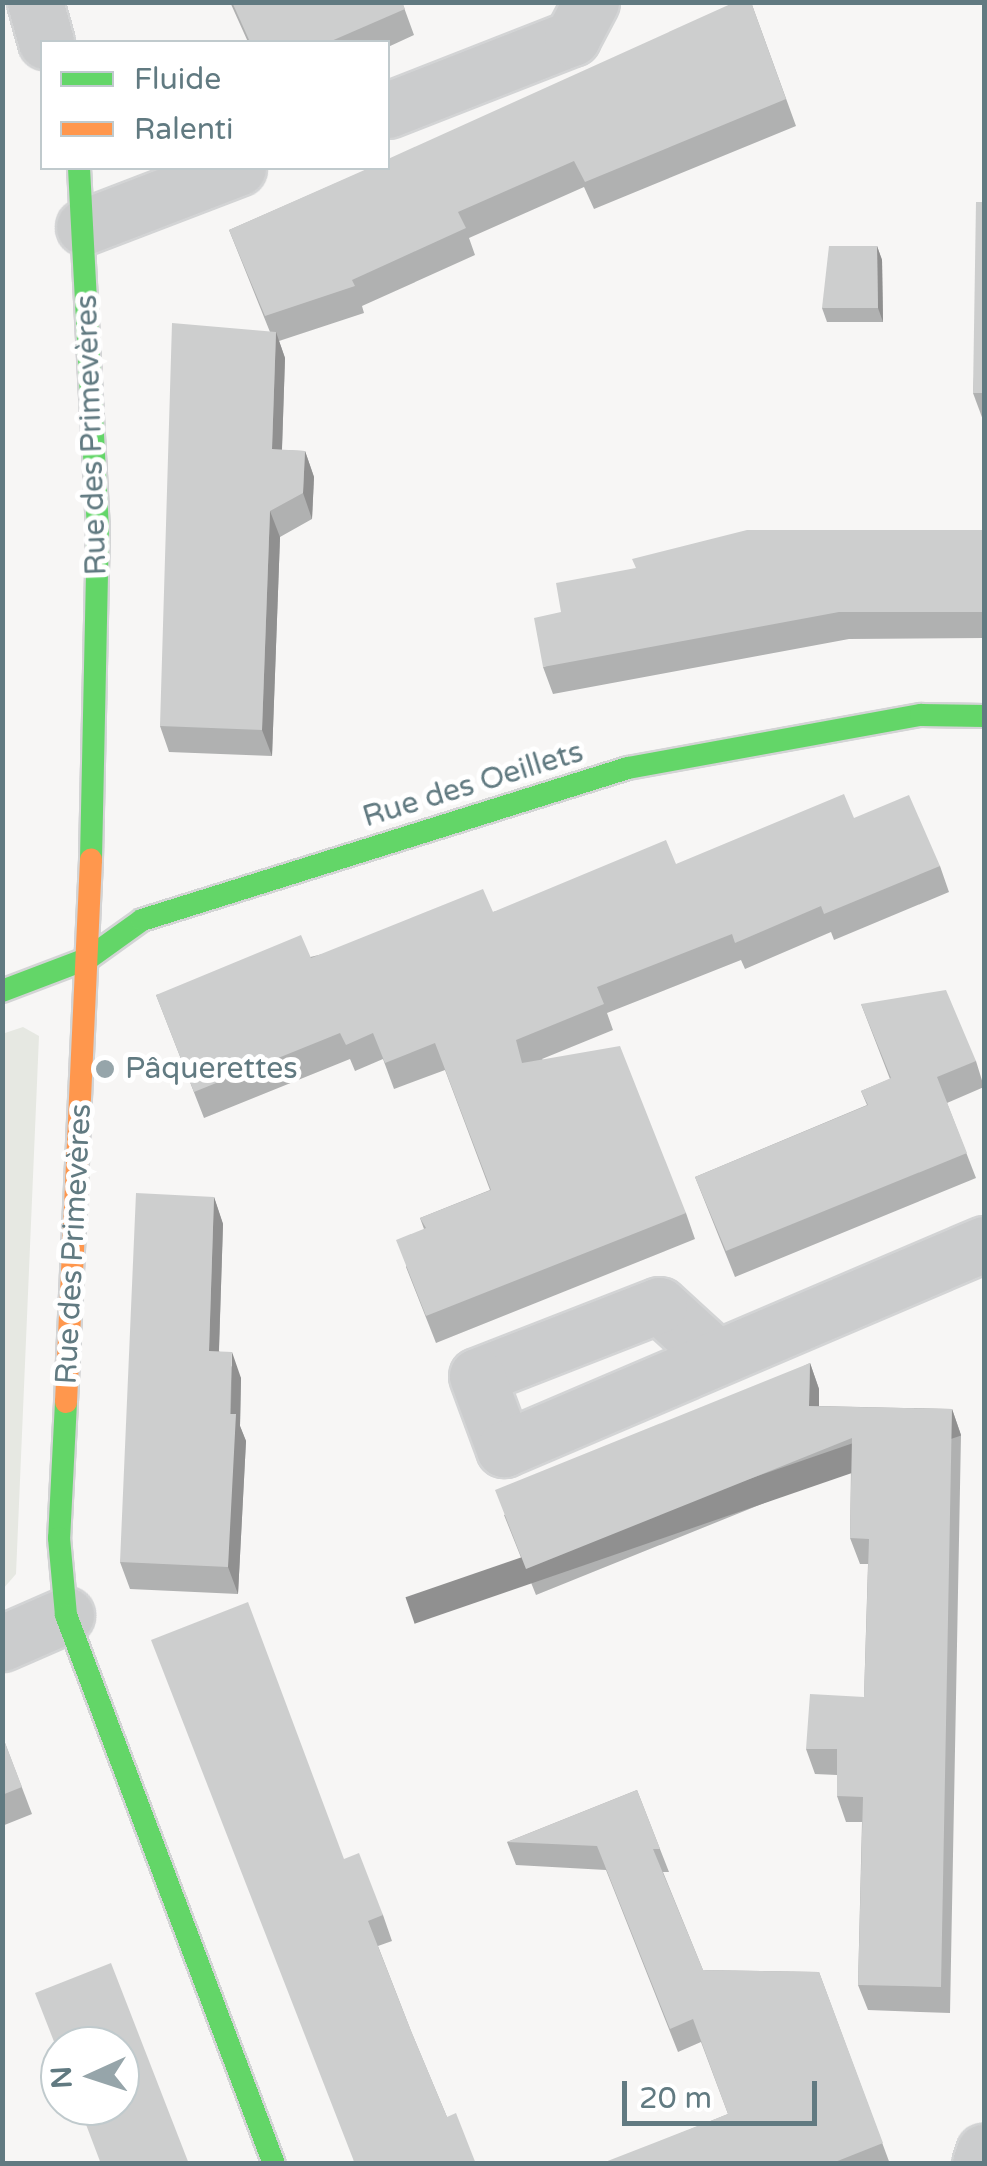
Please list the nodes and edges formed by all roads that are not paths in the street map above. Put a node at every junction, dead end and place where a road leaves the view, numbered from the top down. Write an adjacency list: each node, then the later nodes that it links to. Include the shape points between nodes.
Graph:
1 (35, 2): 3 (street)
2 (591, 2): 4 (street, via 572,38)
3 (45, 40)
4 (390, 109)
5 (79, 170): 7 (street, Rue des Primevères)
6 (233, 170): 7 (street)
7 (84, 227): 9 (street, Rue des Primevères, via 98,525)
8 (984, 716): 9 (street, Rue des Oeillets, via 922,716 628,768 142,920)
9 (89, 958): 10 (street, Rue des Oeillets); 13 (street, Rue des Primevères, via 59,1538)
10 (2, 991)
11 (984, 1244): 12 (street)
12 (714, 1355)
13 (66, 1615): 14 (street); 16 (street, Rue des Primevères)
14 (2, 1643)
15 (984, 2152): 17 (street)
16 (274, 2164)
17 (980, 2164)

